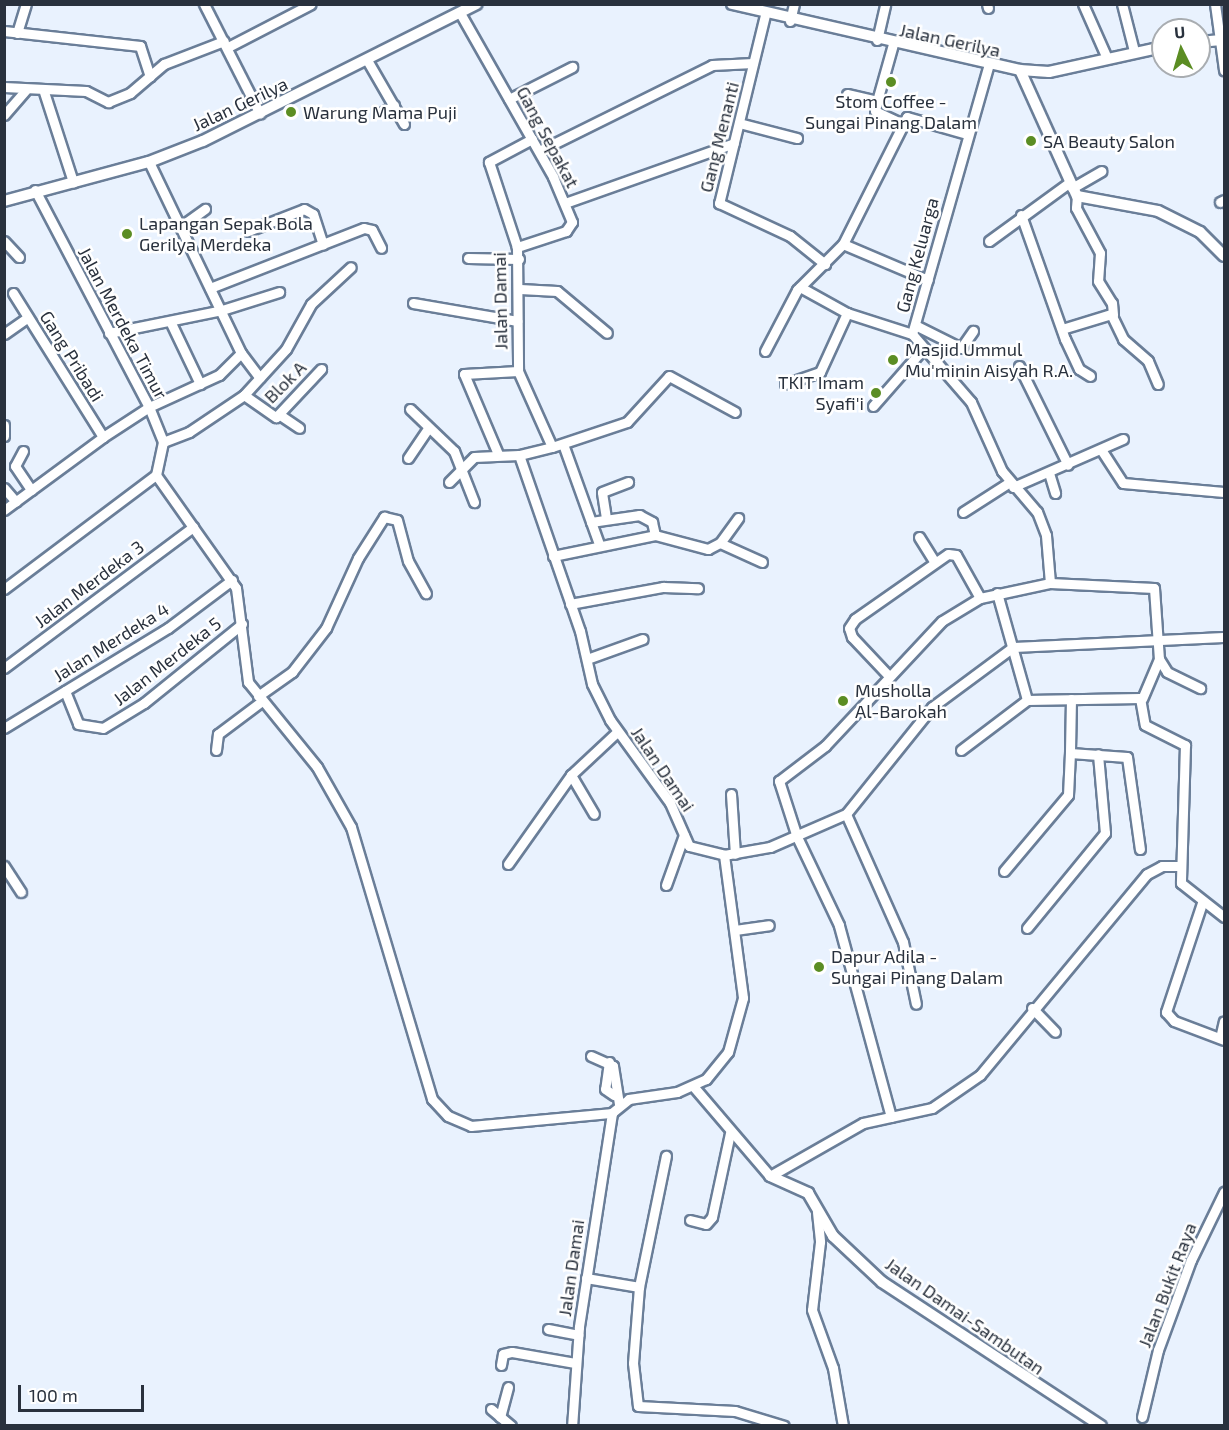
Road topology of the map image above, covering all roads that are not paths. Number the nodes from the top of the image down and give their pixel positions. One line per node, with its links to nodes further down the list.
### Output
1 (26, 4): 15 (street)
2 (204, 4): 18 (street)
3 (311, 4): 18 (street)
4 (477, 4): 11 (street, Jalan Gerilya)
5 (732, 4): 12 (street, Jalan Gerilya)
6 (794, 4): 13 (street)
7 (885, 4): 16 (street)
8 (1083, 4): 22 (street)
9 (1122, 4): 21 (street)
10 (1215, 4): 17 (street)
11 (460, 13): 23 (street, Jalan Gerilya); 34 (street, Gang Sepakat)
12 (765, 15): 13 (street, Jalan Gerilya); 24 (street, Gang Menanti)
13 (790, 21): 16 (street, Jalan Gerilya)
14 (4, 31): 15 (street)
15 (17, 33): 29 (street)
16 (877, 40): 19 (street, Jalan Gerilya)
17 (1221, 40): 28 (street)
18 (226, 44): 29 (street); 38 (street)
19 (893, 44): 26 (street, Jalan Gerilya); 35 (street)
20 (1151, 49): 21 (street, Jalan Gerilya)
21 (1134, 51): 22 (street, Jalan Gerilya)
22 (1106, 56): 27 (street, Jalan Gerilya)
23 (367, 60): 36 (street); 38 (street, Jalan Gerilya)
24 (753, 63): 40 (street, Gang Menanti); 47 (street)
25 (572, 67): 34 (street)
26 (988, 67): 27 (street, Jalan Gerilya); 43 (street, Gang Keluarga)
27 (1020, 70): 51 (street)
28 (1224, 70)
29 (150, 76): 32 (street)
30 (4, 87): 31 (street)
31 (26, 90): 32 (street); 39 (street)
32 (44, 92): 50 (street)
33 (848, 93): 35 (street)
34 (509, 99): 45 (street, Gang Sepakat)
35 (877, 101): 42 (street)
36 (394, 105): 37 (street); 41 (street)
37 (382, 112)
38 (260, 114): 48 (street, Jalan Gerilya)
39 (4, 115)
40 (739, 123): 44 (street); 46 (street, Gang Menanti)
41 (404, 124)
42 (903, 124): 43 (street); 62 (street)
43 (967, 134): 71 (street, Gang Keluarga)
44 (797, 138)
45 (531, 139): 47 (street, Gang Sepakat); 63 (street, Jalan Damai)
46 (734, 143): 54 (street); 69 (street, Gang Menanti)
47 (538, 152): 54 (street, Gang Sepakat)
48 (149, 162): 50 (street, Jalan Gerilya); 57 (street)
49 (1102, 171): 51 (street)
50 (73, 182): 52 (street, Jalan Gerilya)
51 (1073, 188): 56 (street); 65 (street); 80 (street)
52 (35, 190): 53 (street, Jalan Gerilya); 87 (street, Jalan Merdeka Timur)
53 (4, 201)
54 (565, 202): 63 (street, Gang Sepakat)
55 (205, 209): 57 (street)
56 (1021, 215): 60 (street); 85 (street)
57 (180, 227): 73 (street)
58 (248, 231): 61 (street)
59 (4, 241): 66 (street)
60 (989, 241)
61 (323, 244): 64 (street); 73 (street)
62 (843, 244): 69 (street); 71 (street)
63 (517, 247): 68 (street, Jalan Damai)
64 (381, 248)
65 (1224, 256)
66 (19, 257)
67 (468, 258): 68 (street)
68 (519, 259): 74 (street, Jalan Damai)
69 (825, 264): 72 (street)
70 (351, 267): 97 (street)
71 (928, 280): 84 (street, Gang Keluarga)
72 (800, 287): 79 (street); 91 (street)
73 (210, 288): 78 (street)
74 (520, 289): 83 (street, Jalan Damai); 88 (street)
75 (279, 292): 78 (street)
76 (13, 293): 81 (street, Gang Pribadi)
77 (413, 303): 83 (street)
78 (222, 310): 82 (street); 92 (street)
79 (847, 314): 84 (street); 99 (street)
80 (1113, 315): 85 (street); 100 (street)
81 (28, 317): 89 (street); 111 (street, Gang Pribadi)
82 (170, 321): 87 (street); 98 (street)
83 (517, 321): 95 (street, Jalan Damai)
84 (914, 329): 86 (street); 90 (street, Gang Keluarga)
85 (1062, 329): 96 (street)
86 (973, 331)
87 (109, 333): 103 (street, Jalan Merdeka Timur)
88 (607, 333)
89 (4, 334)
90 (923, 349): 102 (street); 127 (street, Gang Keluarga)
91 (765, 351)
92 (241, 353): 97 (street); 98 (street)
93 (1019, 366): 121 (street)
94 (321, 369): 106 (street, Blok A)
95 (518, 371): 115 (street, Jalan Damai); 118 (street)
96 (1090, 376)
97 (260, 378): 101 (street)
98 (200, 384): 103 (street)
99 (785, 384)
100 (1158, 384)
101 (244, 395): 106 (street, Blok A); 113 (street)
102 (873, 406)
103 (149, 407): 111 (street); 113 (street, Jalan Merdeka Timur)
104 (410, 408): 109 (street)
105 (735, 412): 114 (street)
106 (280, 414): 108 (street)
107 (4, 425): 110 (street)
108 (298, 428)
109 (429, 428): 120 (street); 122 (street)
110 (4, 436)
111 (103, 437): 129 (street)
112 (1123, 439): 117 (street)
113 (163, 442): 124 (street)
114 (563, 444): 115 (street); 138 (street)
115 (552, 447): 119 (street)
116 (23, 451): 129 (street)
117 (1102, 451): 121 (street); 130 (street)
118 (498, 454): 119 (street); 122 (street)
119 (519, 455): 144 (street, Jalan Damai)
120 (408, 458)
121 (1068, 465): 123 (street)
122 (462, 466): 125 (street); 133 (street)
123 (1049, 473): 127 (street); 131 (street)
124 (156, 475): 139 (street); 150 (street)
125 (449, 482)
126 (628, 482): 136 (street)
127 (1011, 485): 135 (street); 148 (street, Gang Keluarga)
128 (4, 488): 132 (street)
129 (31, 490): 132 (street)
130 (1224, 492)
131 (1055, 493)
132 (16, 502): 134 (street)
133 (474, 502)
134 (4, 510)
135 (963, 512)
136 (606, 518): 138 (street); 140 (street)
137 (738, 518): 142 (street)
138 (591, 522): 143 (street)
139 (193, 526): 147 (street); 162 (street, Jalan Merdeka 3)
140 (655, 535): 142 (street); 143 (street)
141 (919, 537): 146 (street)
142 (720, 543): 145 (street)
143 (599, 544): 144 (street)
144 (553, 556): 154 (street, Jalan Damai)
145 (762, 561)
146 (934, 561): 153 (street); 163 (street)
147 (232, 580): 155 (street); 165 (street, Jalan Merdeka 4)
148 (1050, 583): 152 (street); 158 (street)
149 (698, 588): 154 (street)
150 (4, 589)
151 (426, 593): 166 (street)
152 (997, 593): 153 (street); 159 (street)
153 (980, 598): 163 (street)
154 (570, 604): 160 (street, Jalan Damai)
155 (242, 624): 165 (street, Jalan Merdeka 5); 166 (street)
156 (1224, 637): 158 (street)
157 (643, 639): 160 (street)
158 (1158, 639): 159 (street); 161 (street)
159 (1013, 647): 169 (street); 179 (street)
160 (587, 659): 171 (street, Jalan Damai)
161 (1159, 659): 164 (street); 168 (street)
162 (4, 668)
163 (887, 674): 181 (street)
164 (1200, 688)
165 (65, 691): 170 (street, Jalan Merdeka 4)
166 (260, 699): 172 (street); 204 (street)
167 (1071, 699): 168 (street); 169 (street); 174 (street)
168 (1142, 699): 187 (street)
169 (1027, 700): 173 (street)
170 (4, 728)
171 (618, 732): 176 (street); 180 (street, Jalan Damai)
172 (216, 750)
173 (961, 750)
174 (1070, 753): 175 (street); 188 (street)
175 (1098, 754): 182 (street); 195 (street)
176 (571, 775): 178 (street); 185 (street)
177 (731, 794): 183 (street)
178 (594, 814)
179 (846, 814): 181 (street, Jalan Damai); 197 (street)
180 (684, 835): 184 (street, Jalan Damai); 190 (street)
181 (797, 837): 183 (street, Jalan Damai); 205 (street)
182 (1140, 849)
183 (735, 854): 184 (street, Jalan Damai)
184 (724, 855): 196 (street)
185 (508, 864)
186 (4, 866): 189 (street)
187 (1180, 866): 192 (street); 198 (street)
188 (1004, 871)
189 (8, 880): 191 (street)
190 (666, 885)
191 (21, 892)
192 (1202, 903): 193 (street); 201 (street)
193 (1224, 917)
194 (769, 925): 196 (street)
195 (1027, 928)
196 (735, 930): 203 (street)
197 (916, 1004)
198 (1032, 1008): 200 (street); 205 (street)
199 (1224, 1021): 201 (street)
200 (1055, 1032)
201 (1222, 1039)
202 (591, 1056): 204 (street)
203 (693, 1086): 204 (street); 206 (street)
204 (616, 1109): 212 (street, Jalan Damai)
205 (891, 1117): 208 (street)
206 (730, 1133): 208 (street); 211 (street)
207 (666, 1156): 213 (street)
208 (770, 1176): 210 (street, Jalan Damai-Sambutan)
209 (1224, 1192): 221 (street, Jalan Bukit Raya)
210 (817, 1212): 225 (street); 226 (street, Jalan Damai-Sambutan)
211 (690, 1220)
212 (586, 1278): 213 (street); 215 (street, Jalan Damai)
213 (639, 1287): 224 (street)
214 (548, 1329): 215 (street)
215 (578, 1335): 216 (street, Jalan Damai)
216 (575, 1363): 217 (street); 223 (street, Jalan Damai)
217 (501, 1365)
218 (508, 1387): 220 (street)
219 (491, 1409): 220 (street)
220 (500, 1417): 222 (street)
221 (1142, 1417)
222 (511, 1425)
223 (572, 1425)
224 (784, 1425)
225 (843, 1425)
226 (1101, 1425)

